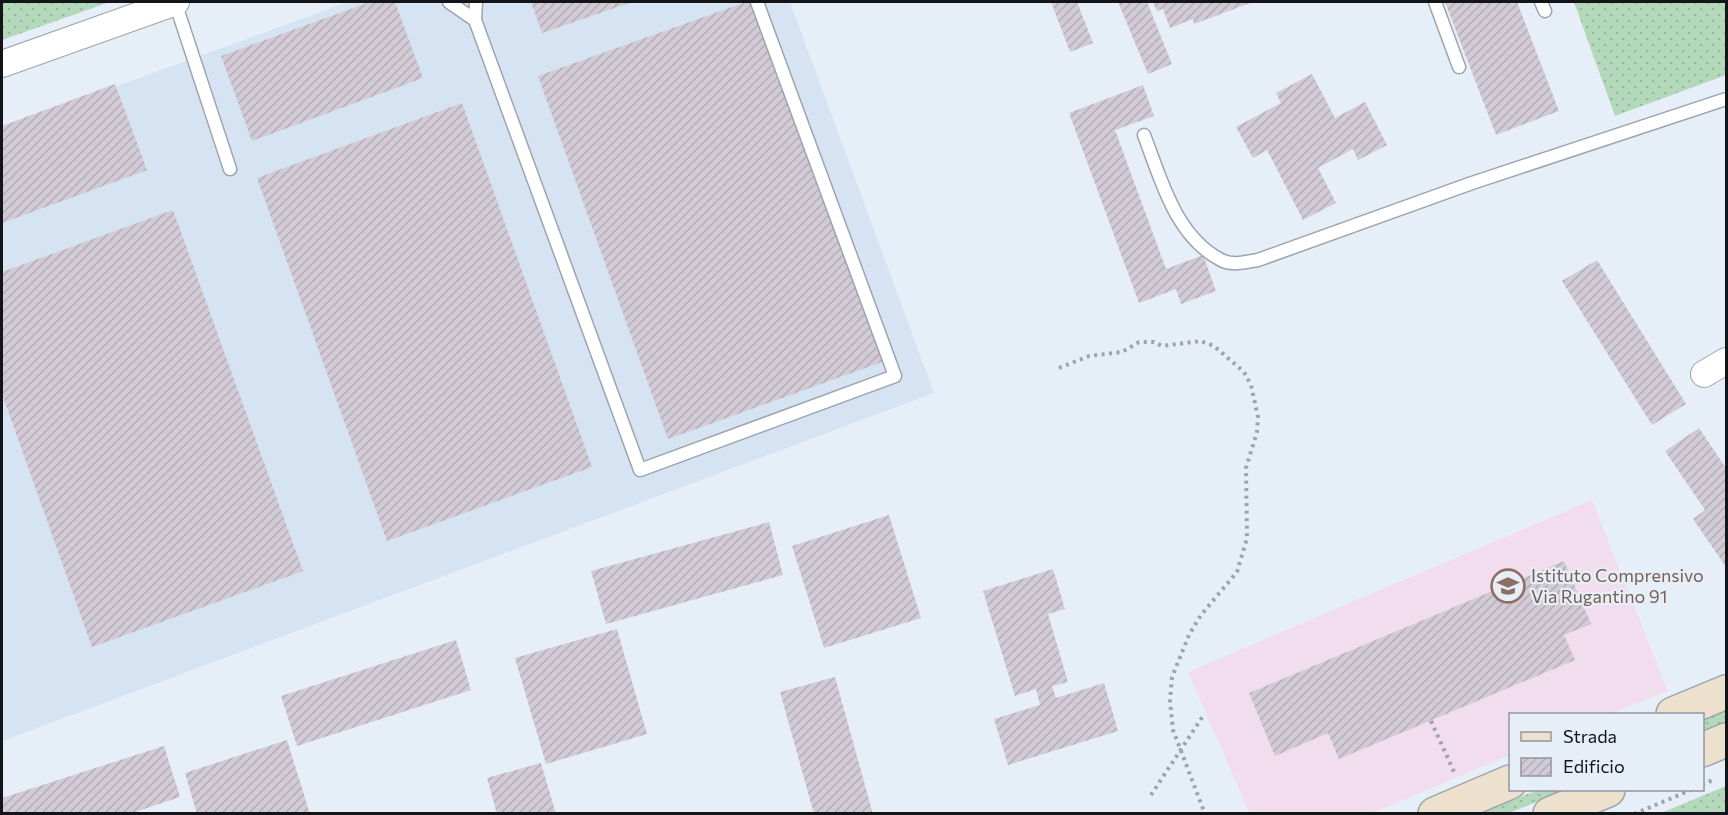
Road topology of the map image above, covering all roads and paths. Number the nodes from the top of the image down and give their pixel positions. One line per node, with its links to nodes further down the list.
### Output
1 (176, 2): 7 (street); 11 (lane)
2 (449, 2): 6 (lane)
3 (476, 2): 6 (lane)
4 (757, 2): 6 (lane)
5 (1435, 2): 8 (lane)
6 (475, 20)
7 (2, 64)
8 (1459, 67)
9 (1726, 99): 10 (lane)
10 (1144, 135)
11 (230, 169)
12 (1726, 361): 14 (street)
13 (1059, 368): 21 (path)
14 (1704, 374)
15 (1726, 692): 16 (street)
16 (1675, 713)
17 (1203, 716): 21 (path)
18 (1431, 721): 22 (path)
19 (1726, 740): 20 (street)
20 (1704, 749)
21 (1181, 750): 26 (path); 27 (path)
22 (1456, 777)
23 (1509, 782): 28 (street)
24 (1603, 791): 29 (street)
25 (1686, 791): 30 (path)
26 (1151, 795)
27 (1205, 813)
28 (1435, 813)
29 (1550, 813)
30 (1634, 813)

